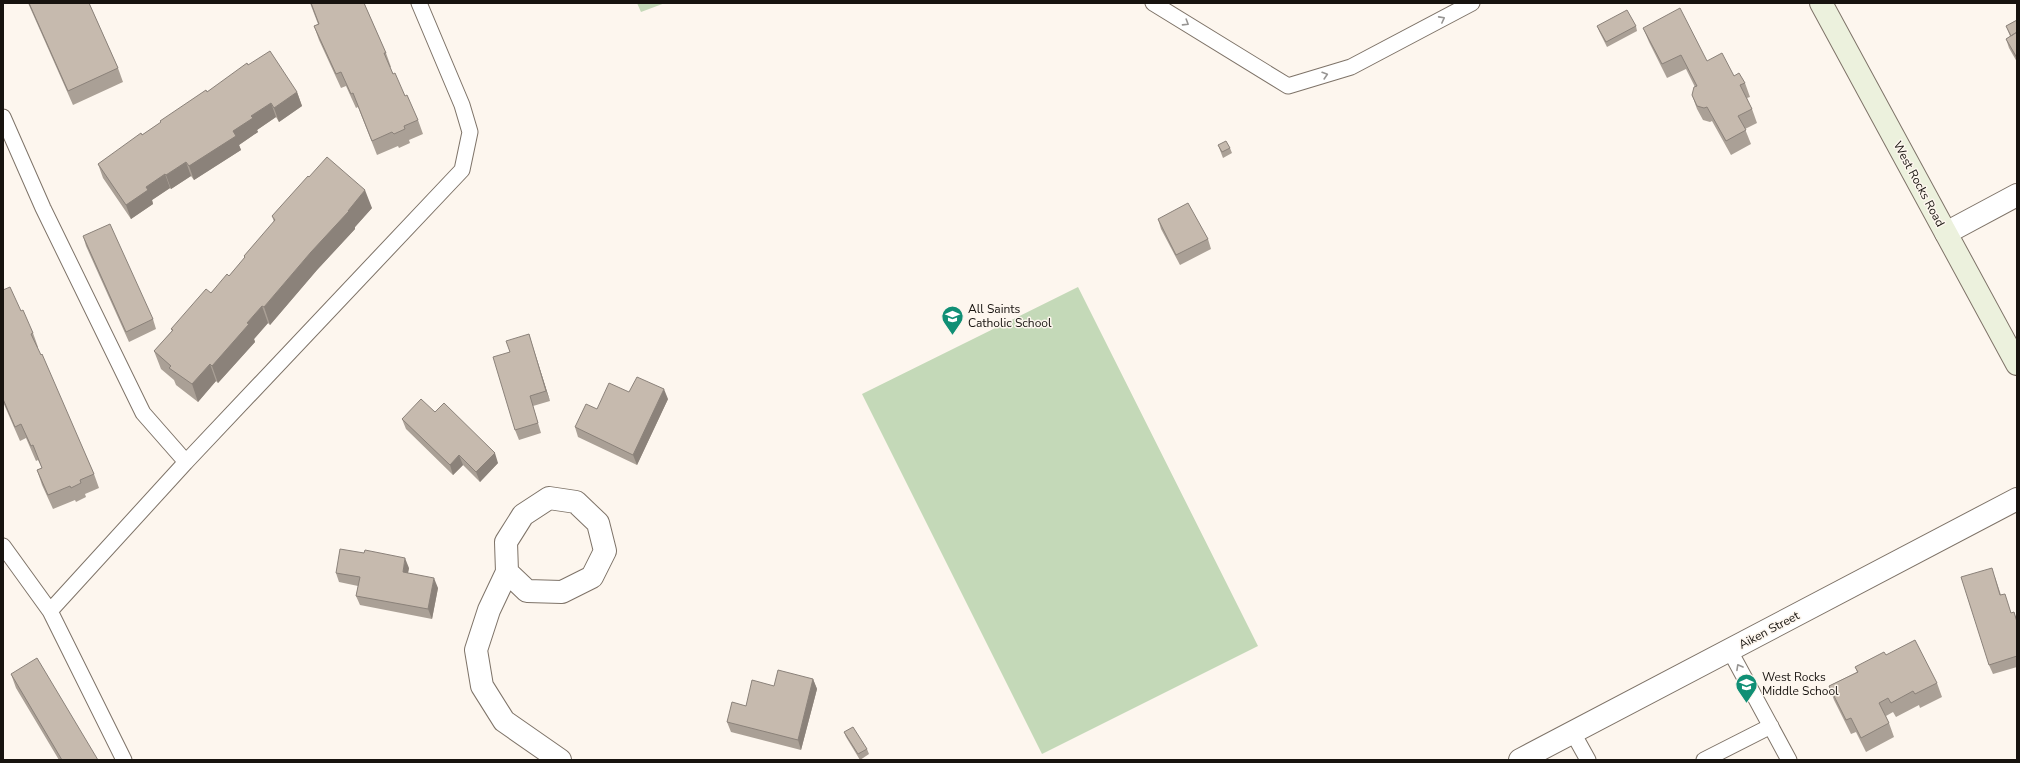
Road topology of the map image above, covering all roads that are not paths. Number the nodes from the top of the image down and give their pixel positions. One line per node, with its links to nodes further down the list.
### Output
1 (419, 3): 9 (lane)
2 (1153, 3): 3 (lane, one-way to 3)
3 (1472, 3)
4 (1821, 3): 7 (main road, West Rocks Road)
5 (3, 117): 9 (lane)
6 (2017, 194): 7 (street)
7 (1946, 233): 8 (main road, West Rocks Road)
8 (2017, 364)
9 (186, 462): 13 (lane)
10 (2017, 499): 14 (street, Aiken Street)
11 (3, 546): 13 (lane)
12 (507, 572): 12 (street); 18 (street)
13 (50, 611): 17 (lane)
14 (1730, 651): 15 (lane, one-way to 14); 16 (street, Aiken Street)
15 (1771, 726): 21 (lane); 22 (lane)
16 (1573, 733): 19 (street, Aiken Street); 20 (lane)
17 (124, 760)
18 (560, 760)
19 (1520, 760)
20 (1588, 760)
21 (1704, 760)
22 (1789, 760)

